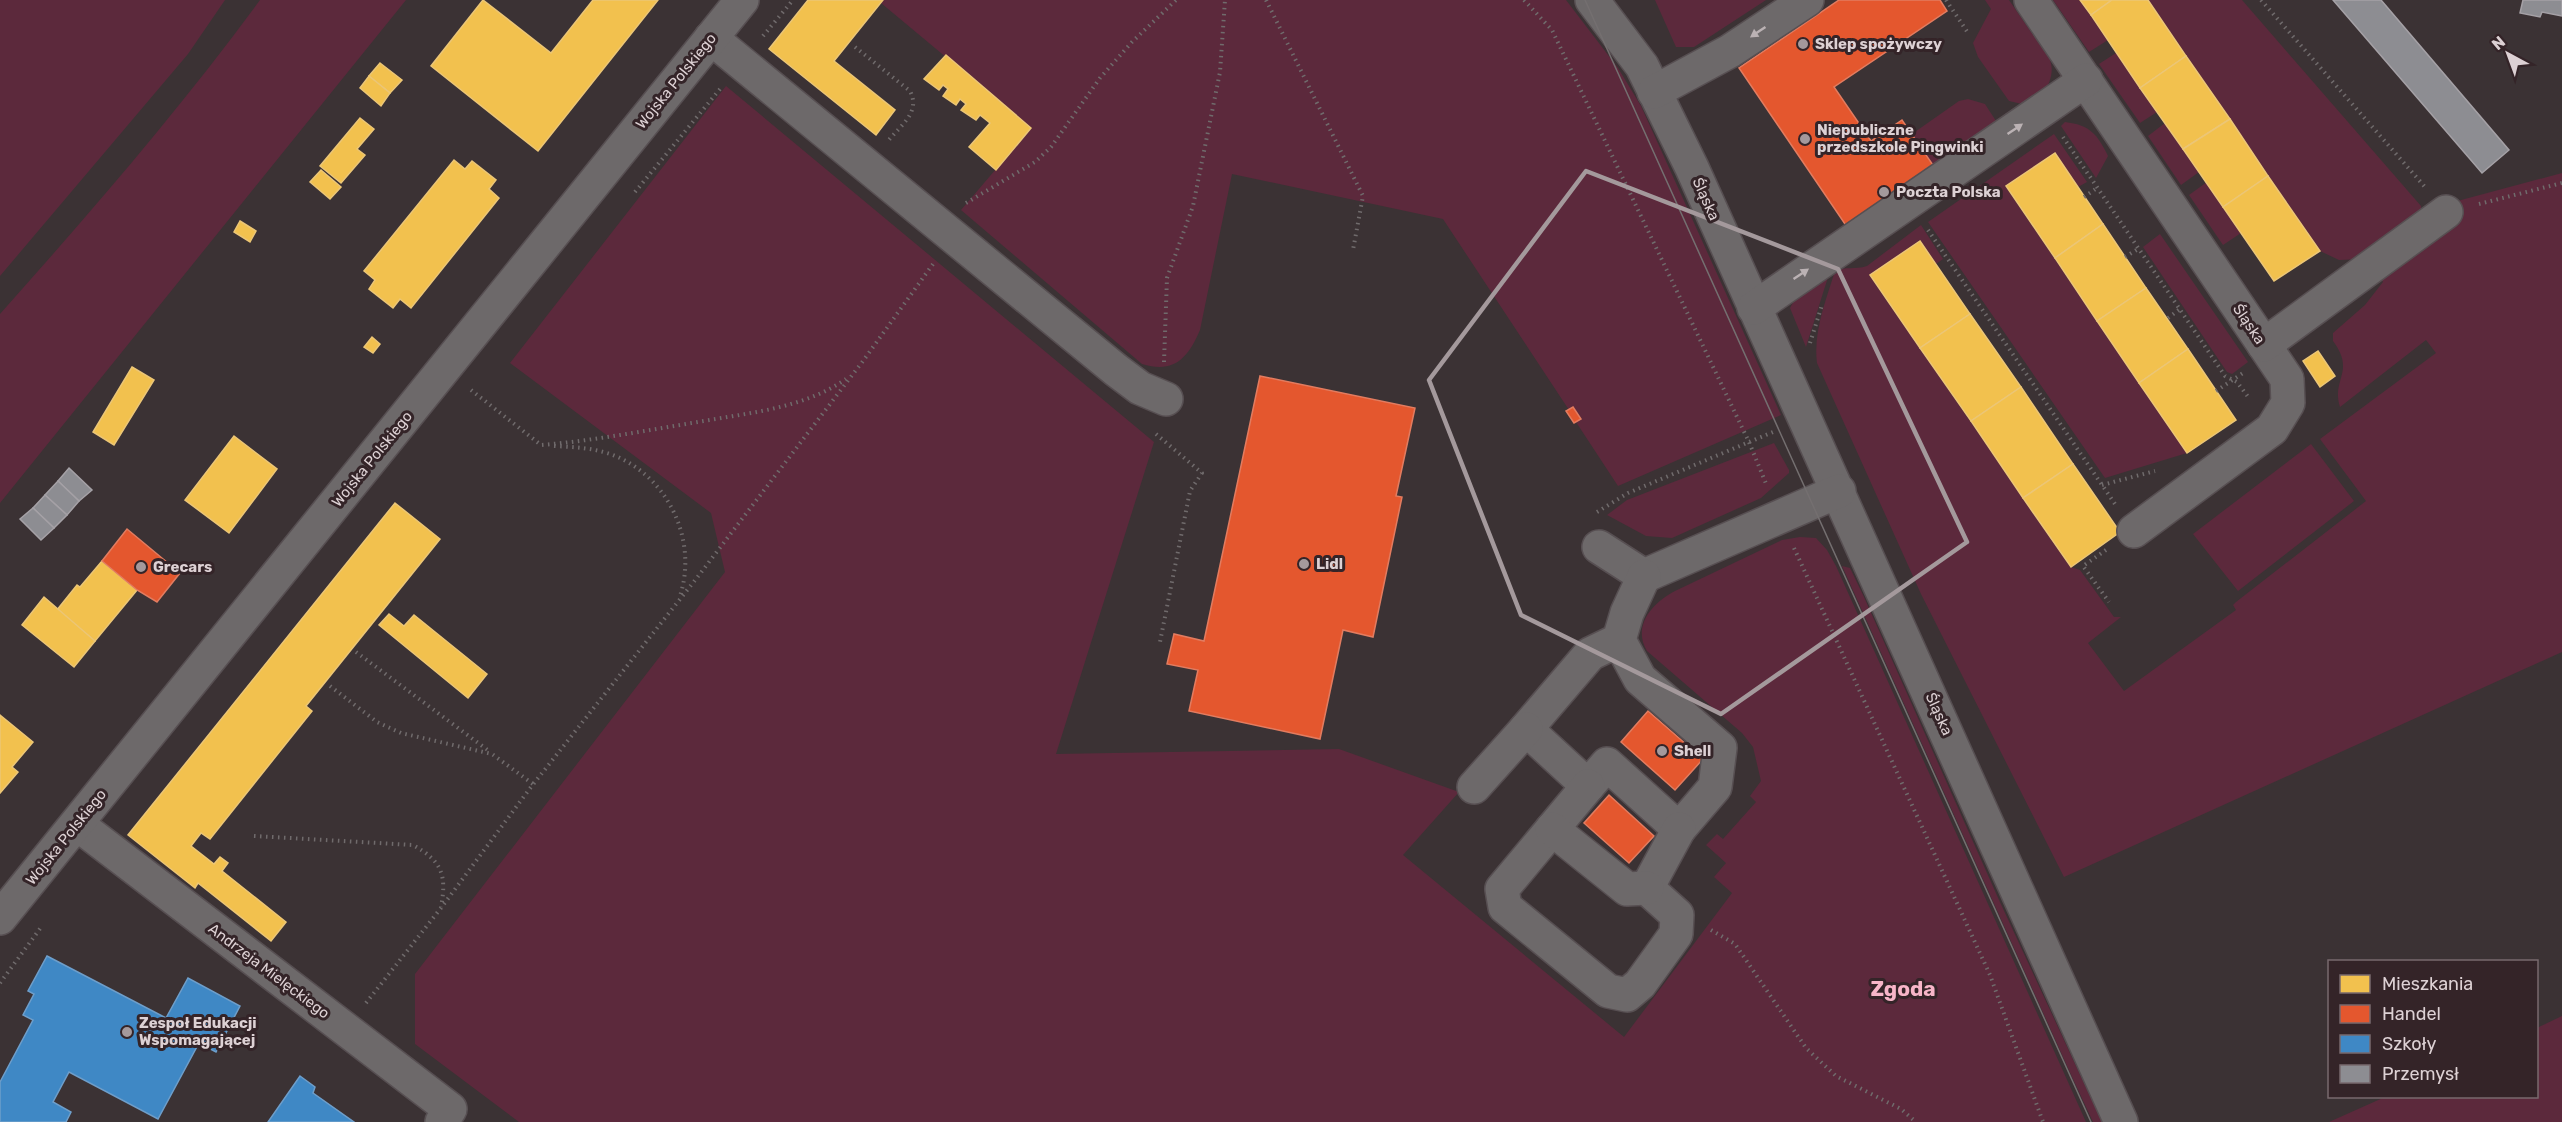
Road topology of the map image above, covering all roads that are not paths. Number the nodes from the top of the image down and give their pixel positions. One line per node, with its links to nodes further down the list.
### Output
1 (742, 0): 6 (street, Wojska Polskiego)
2 (1592, 0): 7 (street, Śląska)
3 (1622, 0): 7 (street)
4 (1807, 0): 7 (street, one-way to 7)
5 (2031, 0): 8 (street, Śląska)
6 (711, 38): 12 (street); 21 (street, Wojska Polskiego)
7 (1648, 79): 10 (street, Śląska)
8 (2086, 80): 10 (street, one-way to 8); 11 (street, Śląska)
9 (2446, 212): 11 (street)
10 (1754, 308): 13 (street, Śląska)
11 (2264, 345): 14 (street, Śląska)
12 (1166, 399)
13 (1839, 491): 16 (street); 27 (street, Śląska)
14 (2134, 531)
15 (1599, 547): 16 (street)
16 (1644, 576): 17 (street)
17 (1619, 640): 18 (street); 23 (street)
18 (1526, 729): 19 (street); 20 (street)
19 (1588, 786): 22 (street); 23 (street)
20 (1474, 787)
21 (77, 824): 25 (street, Wojska Polskiego); 26 (street, Andrzeja Mielęckiego)
22 (1552, 829): 24 (street); 24 (street)
23 (1679, 829): 24 (street)
24 (1647, 888)
25 (0, 918)
26 (442, 1122)
27 (2121, 1122)

